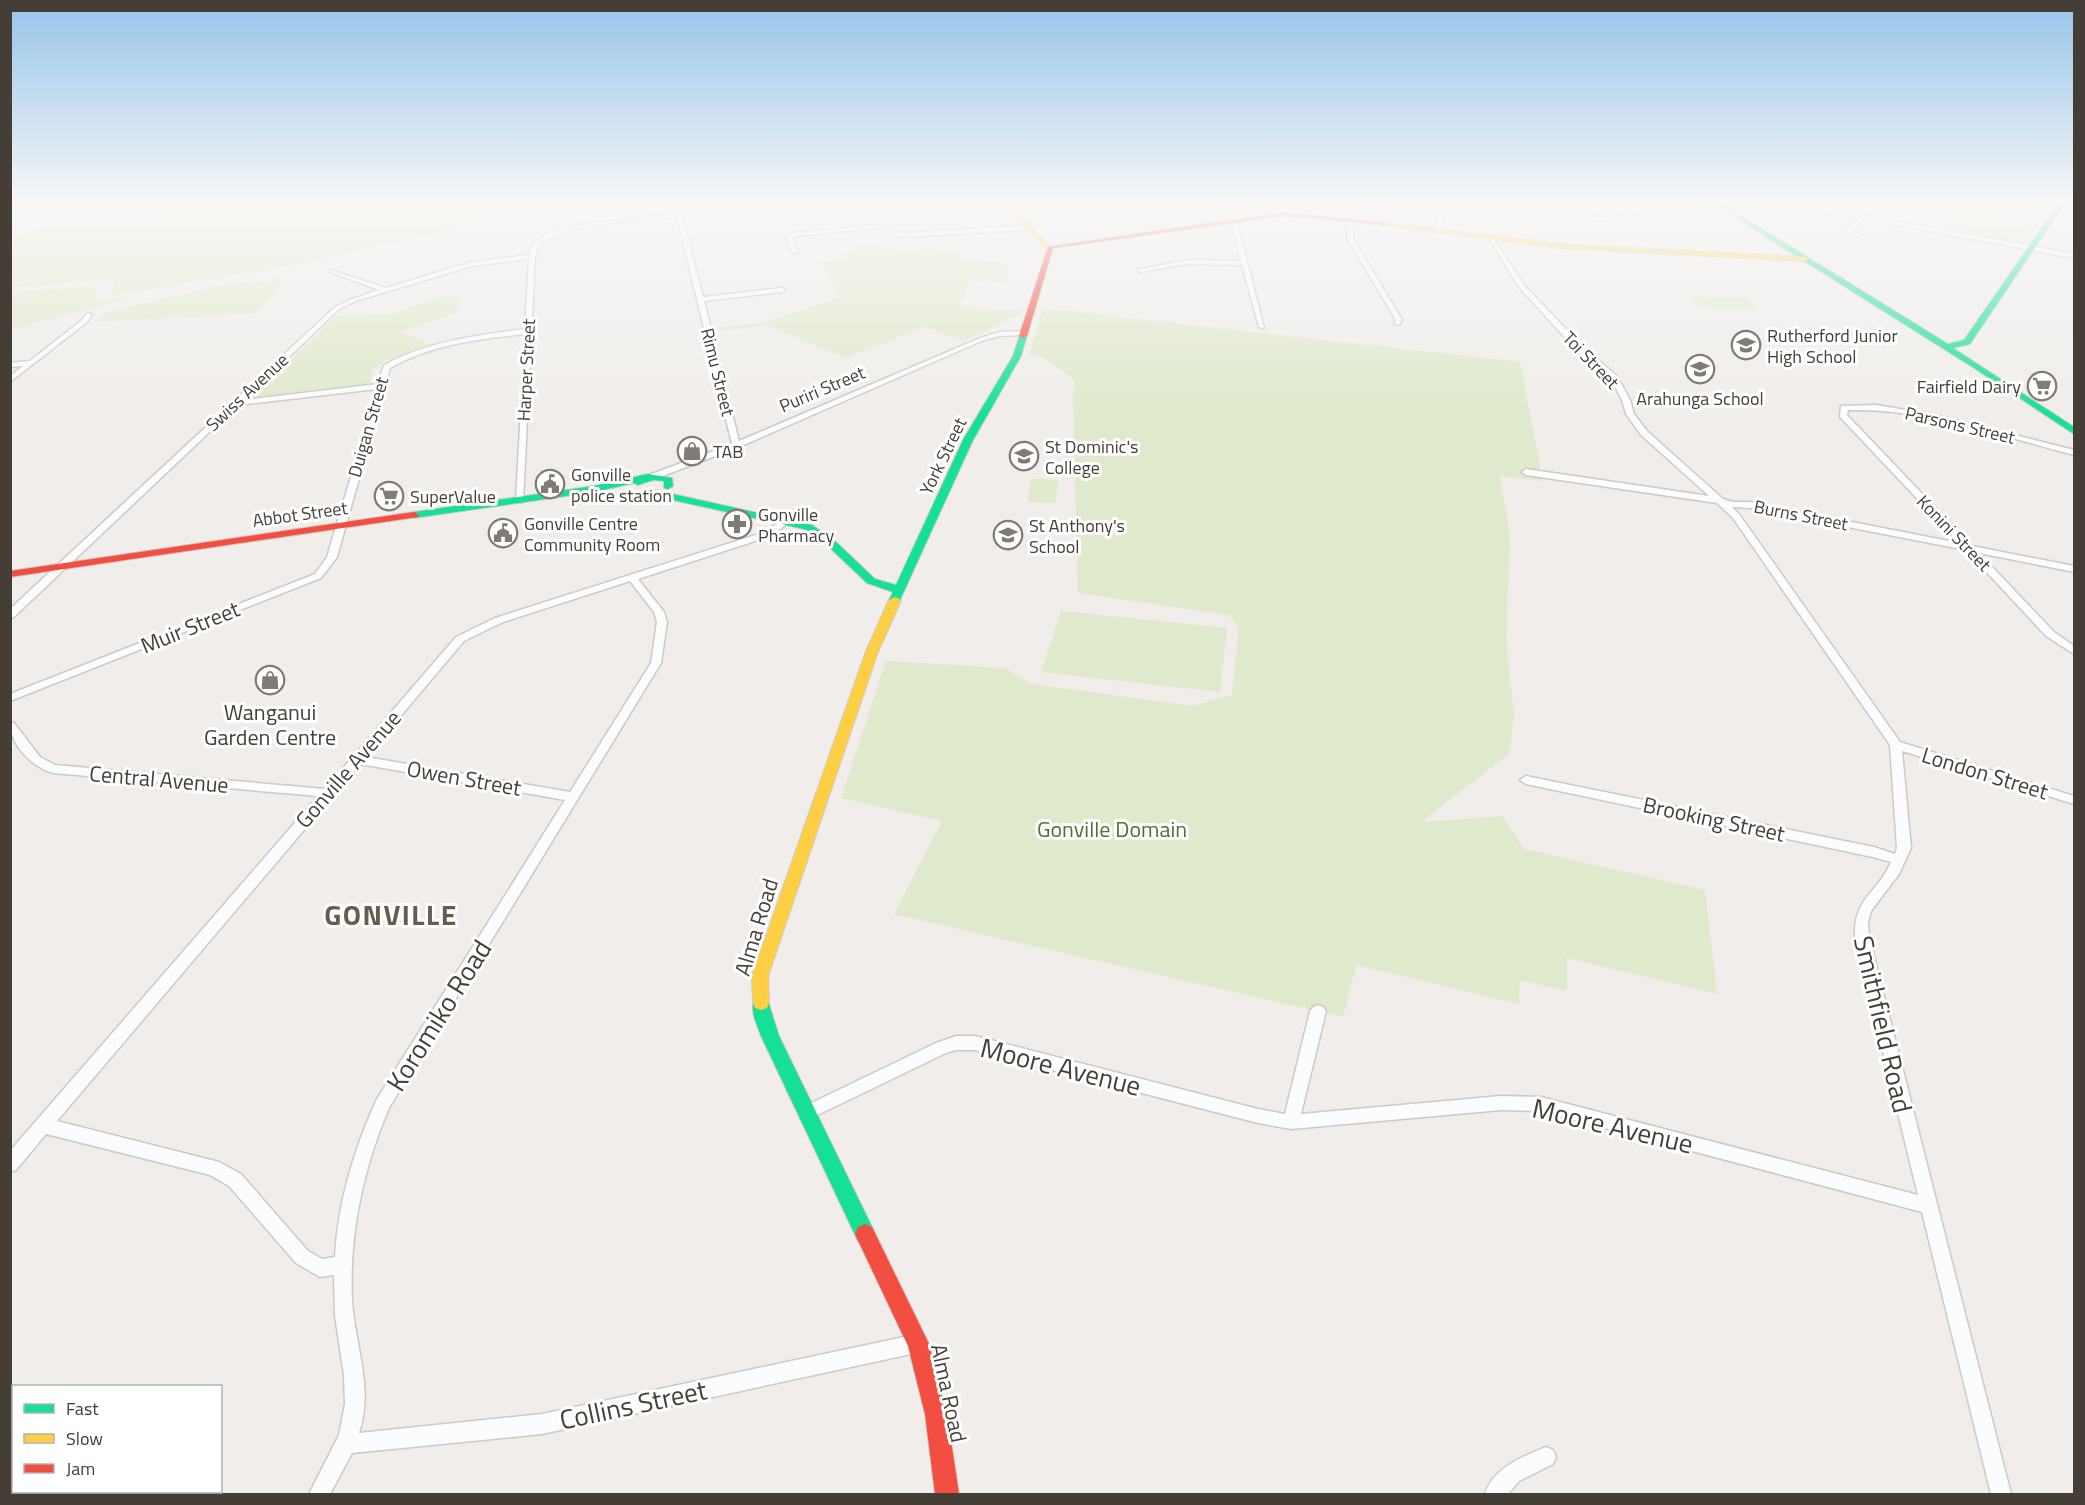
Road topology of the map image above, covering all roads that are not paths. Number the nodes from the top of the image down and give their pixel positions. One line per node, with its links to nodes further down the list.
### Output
1 (338, 273): 11 (street)
2 (440, 273): 11 (street, Swiss Avenue)
3 (531, 273): 17 (street, Harper Street)
4 (694, 273): 13 (street, Rimu Street)
5 (1042, 273): 18 (street)
6 (1248, 273): 16 (street)
7 (1371, 273): 15 (street)
8 (1513, 273): 39 (street, Toi Street)
9 (1826, 273): 19 (street)
10 (2013, 273): 19 (street)
11 (385, 290): 24 (street, Swiss Avenue)
12 (782, 291): 13 (street)
13 (700, 299): 26 (street, Rimu Street)
14 (89, 314): 20 (street)
15 (1397, 324)
16 (1262, 327)
17 (528, 331): 23 (street, Duigan Street); 37 (street, Harper Street)
18 (1024, 337): 27 (street, Puriri Street); 47 (street, York Street)
19 (1946, 346): 28 (street)
20 (32, 363): 21 (street); 22 (street)
21 (10, 364)
22 (10, 380)
23 (380, 386): 24 (street); 41 (street, Duigan Street)
24 (236, 403): 43 (street, Swiss Avenue)
25 (1844, 408): 30 (street, Parsons Street); 42 (street, Konini Street)
26 (731, 425): 27 (street, Rimu Street); 29 (street, Rimu Street)
27 (768, 431): 29 (street, Puriri Street)
28 (2074, 431)
29 (736, 445): 31 (street, Puriri Street)
30 (2074, 452)
31 (679, 468): 33 (street, Puriri Street); 34 (street, Puriri Street)
32 (1526, 472): 39 (street, Burns Street)
33 (650, 477): 34 (street); 35 (street, Abbot Street); 36 (street)
34 (669, 483): 36 (street); 38 (street)
35 (594, 489): 36 (street, Abbot Street); 37 (street, Abbot Street)
36 (644, 491): 38 (street)
37 (520, 500): 41 (street, Abbot Street)
38 (690, 500): 40 (street)
39 (1723, 502): 42 (street, Burns Street); 52 (street, Smithfield Road)
40 (785, 521): 46 (street, Gonville Avenue); 47 (street)
41 (340, 526): 43 (street, Abbot Street); 50 (street, Muir Street)
42 (1968, 548): 44 (street, Burns Street); 49 (street, Konini Street)
43 (60, 567): 45 (street, Abbot Street); 48 (street, Swiss Avenue)
44 (2074, 569)
45 (10, 574)
46 (632, 578): 53 (street, Gonville Avenue); 56 (street, Koromiko Road)
47 (900, 590): 60 (street, Alma Road)
48 (10, 615)
49 (2074, 651)
50 (10, 698)
51 (10, 726): 55 (street, Central Avenue)
52 (1896, 745): 57 (street, London Street); 58 (street, Smithfield Road)
53 (356, 759): 55 (street, Gonville Avenue); 56 (street, Owen Street)
54 (1526, 780): 58 (street, Brooking Street)
55 (327, 793): 62 (street, Gonville Avenue)
56 (572, 797): 65 (street, Koromiko Road)
57 (2074, 800)
58 (1900, 860): 64 (street, Smithfield Road)
59 (1318, 1011): 61 (street)
60 (807, 1113): 61 (street, Moore Avenue); 66 (street, Alma Road)
61 (1291, 1122): 64 (street, Moore Avenue)
62 (45, 1126): 63 (street, Gonville Avenue); 65 (street)
63 (14, 1157)
64 (1929, 1206): 72 (street, Smithfield Road)
65 (345, 1265): 67 (street, Koromiko Road)
66 (918, 1344): 67 (street, Collins Street); 70 (street, Alma Road)
67 (345, 1442): 69 (street, Koromiko Road)
68 (1546, 1457): 71 (street)
69 (319, 1494)
70 (947, 1494)
71 (1495, 1494)
72 (2001, 1494)

